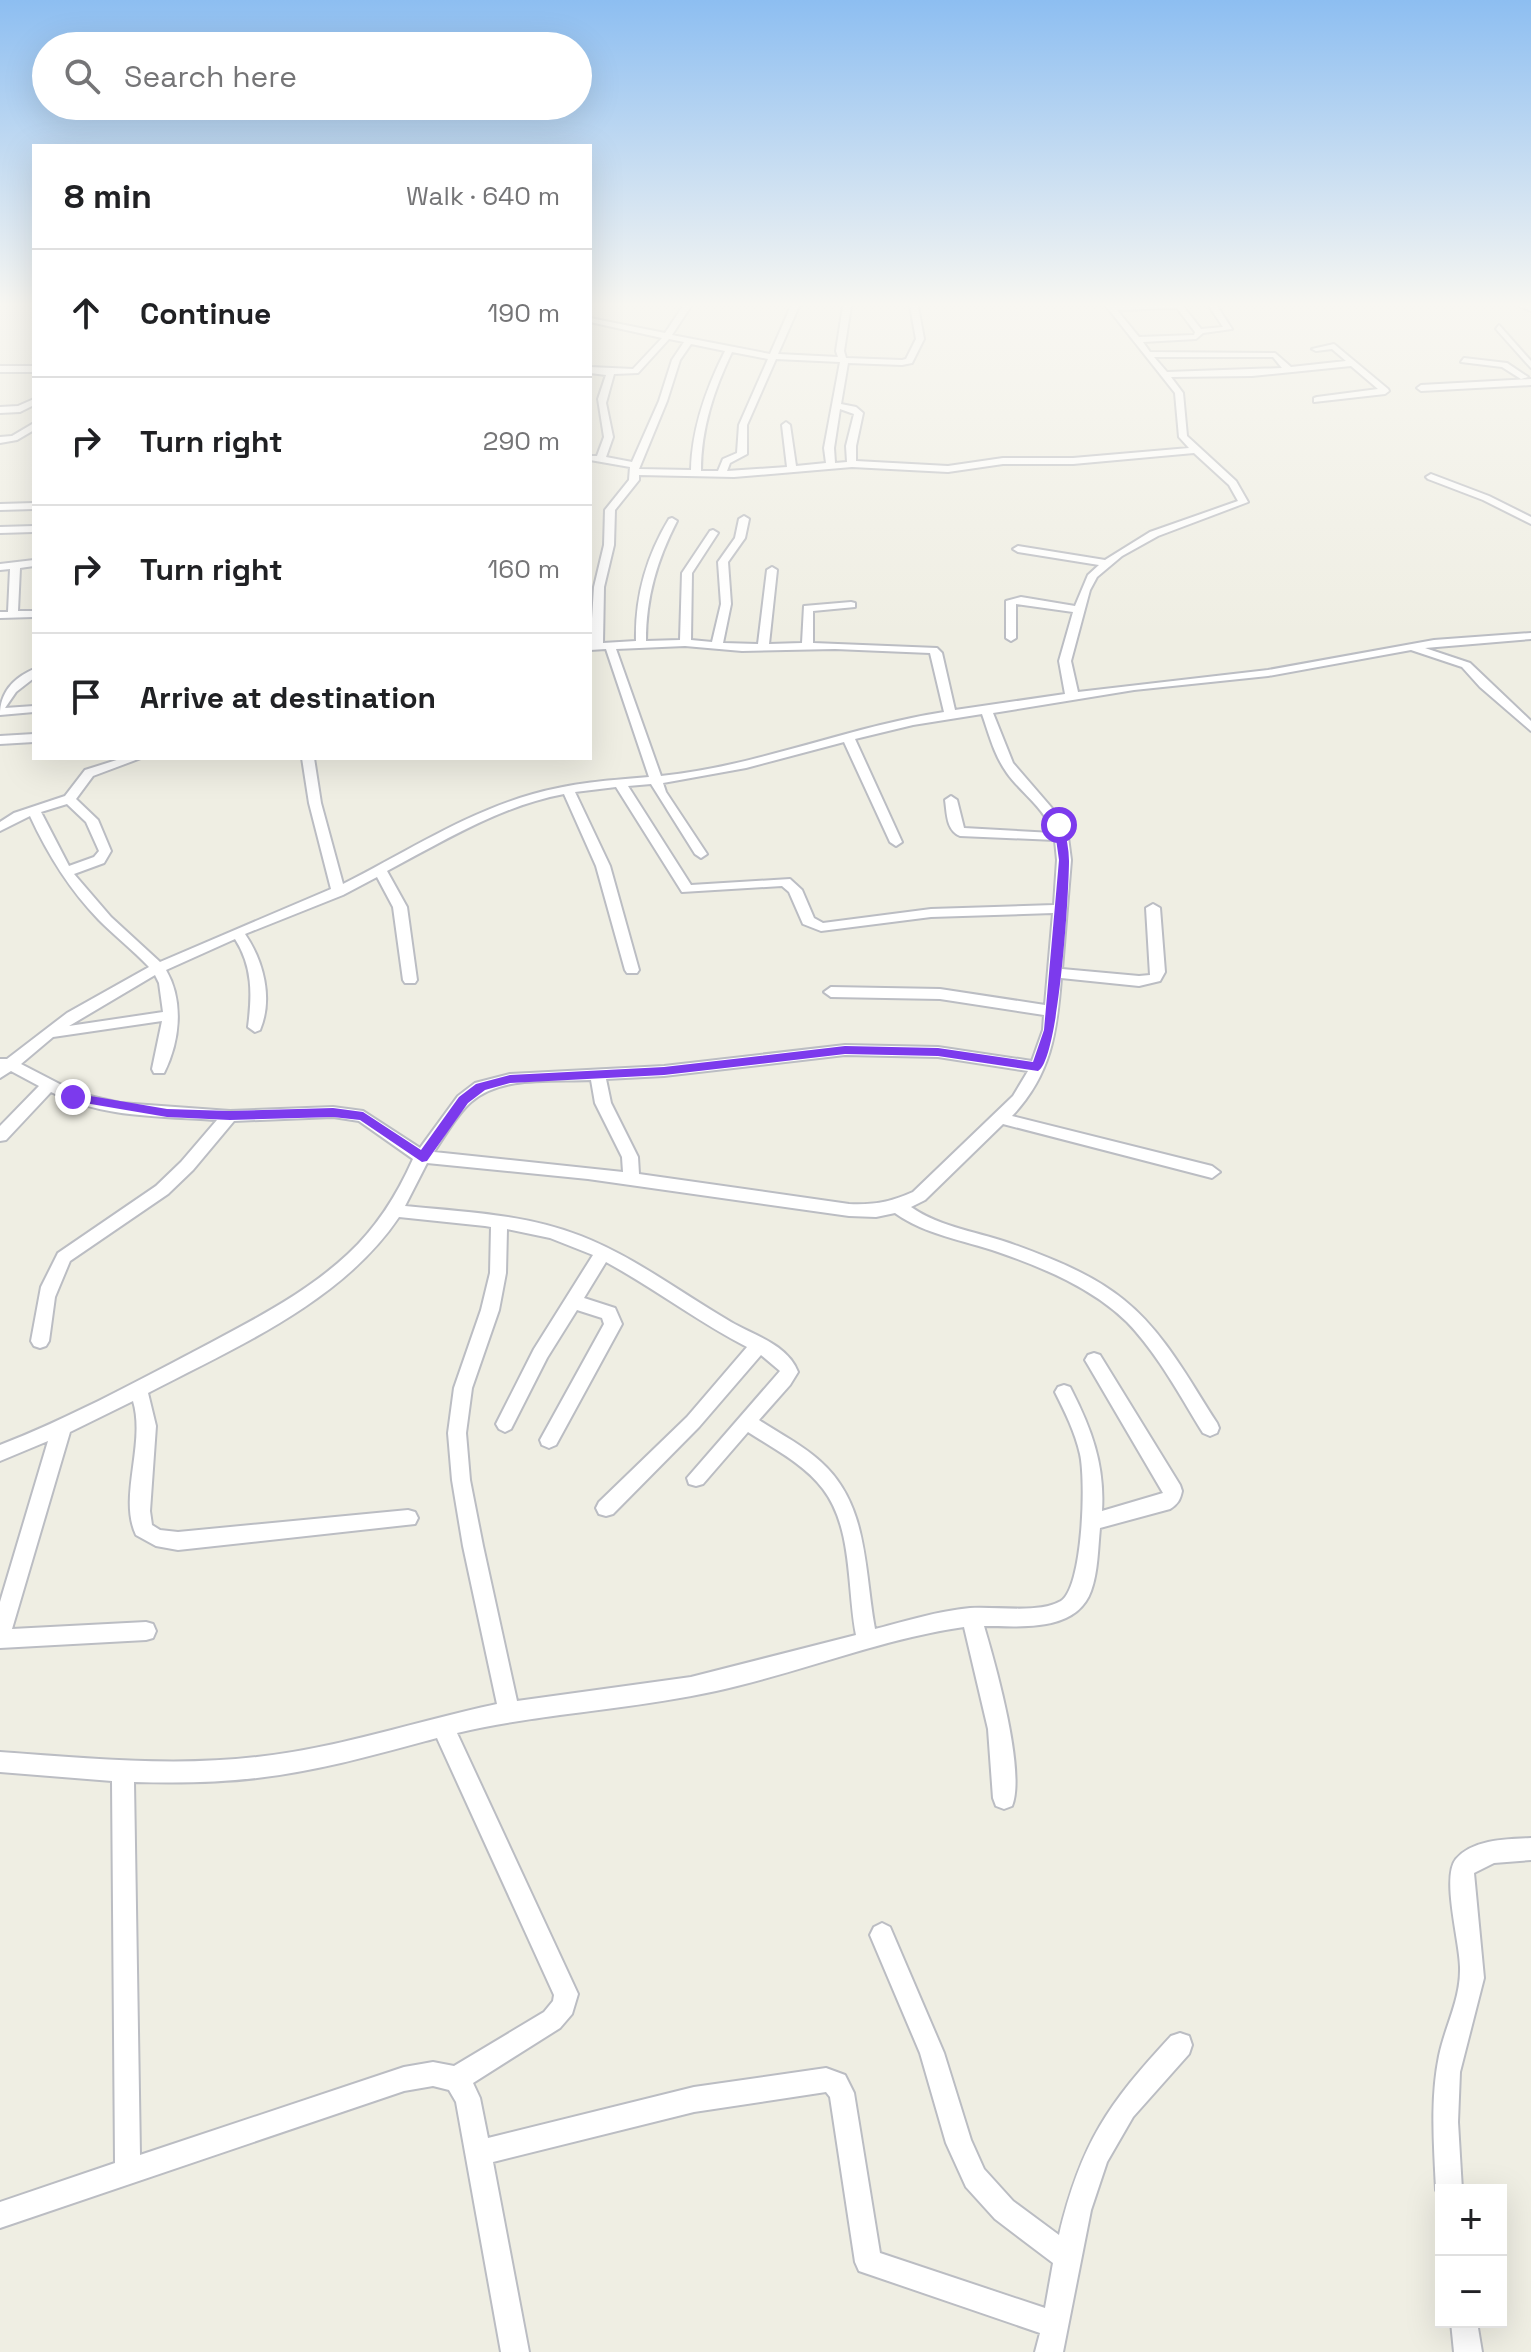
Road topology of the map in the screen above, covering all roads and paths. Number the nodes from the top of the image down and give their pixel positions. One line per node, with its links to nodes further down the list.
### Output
1 (604, 416): 12 (street)
2 (657, 416): 15 (street)
3 (705, 416): 17 (street)
4 (747, 416): 18 (street)
5 (834, 416): 14 (street)
6 (858, 416): 13 (street)
7 (1182, 416): 11 (street)
8 (786, 425): 16 (street)
9 (32, 427): 10 (street)
10 (0, 440)
11 (1198, 450): 13 (street); 30 (street)
12 (596, 458): 15 (street)
13 (852, 464): 14 (street)
14 (831, 466): 16 (street)
15 (636, 468): 17 (street); 43 (street)
16 (792, 471): 18 (street)
17 (696, 473): 18 (street)
18 (722, 473)
19 (1431, 477): 24 (street)
20 (32, 506): 21 (street)
21 (0, 507)
22 (744, 519): 44 (street)
23 (672, 521): 42 (street)
24 (1531, 521)
25 (32, 529): 26 (street)
26 (0, 530)
27 (713, 533): 41 (street)
28 (1018, 549): 30 (street)
29 (32, 563): 31 (street)
30 (1106, 563): 35 (street)
31 (15, 566): 32 (street); 38 (street)
32 (0, 567)
33 (772, 570): 47 (street)
34 (851, 605): 45 (street)
35 (1079, 610): 40 (street); 49 (street)
36 (32, 614): 38 (street)
37 (0, 615): 38 (street)
38 (13, 615)
39 (1531, 636): 46 (street)
40 (1011, 638)
41 (685, 643): 42 (street); 44 (street)
42 (641, 644): 43 (street)
43 (599, 646): 60 (street)
44 (717, 646): 47 (street)
45 (807, 646): 47 (street); 53 (street)
46 (1411, 646): 49 (street); 54 (street)
47 (763, 647)
48 (32, 674): 50 (street)
49 (1069, 697): 52 (street)
50 (0, 709): 51 (street)
51 (32, 709)
52 (987, 711): 53 (street); 67 (street)
53 (951, 716): 55 (street)
54 (1531, 727)
55 (848, 737): 60 (street); 68 (street)
56 (32, 738): 57 (street)
57 (0, 740)
58 (308, 760): 72 (street)
59 (112, 761): 63 (street)
60 (656, 780): 61 (street); 69 (street)
61 (620, 784): 62 (street); 74 (street)
62 (568, 789): 70 (street); 77 (street)
63 (69, 799): 65 (street); 71 (street)
64 (951, 800): 67 (street)
65 (34, 811): 66 (street); 71 (street)
66 (0, 827)
67 (1062, 837): 74 (street)
68 (896, 842)
69 (701, 854)
70 (380, 870): 72 (street); 79 (street)
71 (66, 872): 76 (street)
72 (338, 892): 75 (street)
73 (1153, 908): 78 (street)
74 (1059, 909): 78 (street)
75 (237, 932): 76 (street); 83 (street)
76 (158, 966): 82 (street); 84 (street)
77 (632, 970)
78 (1054, 973): 81 (street)
79 (410, 980)
80 (831, 992): 81 (street)
81 (1051, 1011): 86 (street)
82 (172, 1015): 84 (street); 87 (street)
83 (255, 1027)
84 (49, 1034): 85 (street)
85 (3, 1067): 89 (street)
86 (1038, 1067): 88 (street); 91 (street)
87 (159, 1069)
88 (598, 1074): 93 (street); 95 (street)
89 (48, 1086): 90 (street); 92 (street)
90 (230, 1116): 93 (street); 101 (street)
91 (1000, 1118): 94 (street); 96 (street)
92 (0, 1136)
93 (422, 1157): 95 (street); 97 (street)
94 (1212, 1172)
95 (631, 1178): 96 (street)
96 (898, 1206): 108 (street)
97 (396, 1211): 98 (street); 104 (street)
98 (499, 1223): 99 (street); 120 (street)
99 (603, 1253): 100 (street); 102 (street)
100 (574, 1302): 107 (street); 110 (street)
101 (40, 1341)
102 (758, 1346): 106 (street); 113 (street)
103 (1094, 1360): 115 (street)
104 (138, 1389): 109 (street); 114 (street)
105 (1064, 1392): 115 (street)
106 (747, 1422): 112 (street); 119 (street)
107 (505, 1424)
108 (1210, 1428)
109 (61, 1430): 111 (street); 118 (street)
110 (549, 1440)
111 (0, 1453)
112 (696, 1478)
113 (606, 1508)
114 (408, 1518)
115 (1091, 1522): 116 (street)
116 (971, 1617): 119 (street); 124 (street)
117 (146, 1631): 118 (street)
118 (0, 1638)
119 (867, 1641): 120 (street)
120 (509, 1712): 121 (street)
121 (443, 1727): 123 (street); 128 (street)
122 (0, 1762): 123 (street)
123 (123, 1773): 130 (street)
124 (1004, 1798)
125 (1531, 1849): 131 (street)
126 (882, 1935): 133 (street)
127 (1180, 2045): 133 (street)
128 (456, 2079): 129 (street); 130 (street)
129 (479, 2153): 134 (street); 136 (street)
130 (128, 2172): 132 (street)
131 (1449, 2184)
132 (0, 2215)
133 (1070, 2259): 134 (street)
134 (1056, 2325): 137 (street)
135 (1465, 2328): 138 (street)
136 (515, 2352)
137 (1049, 2352)
138 (1468, 2352)

